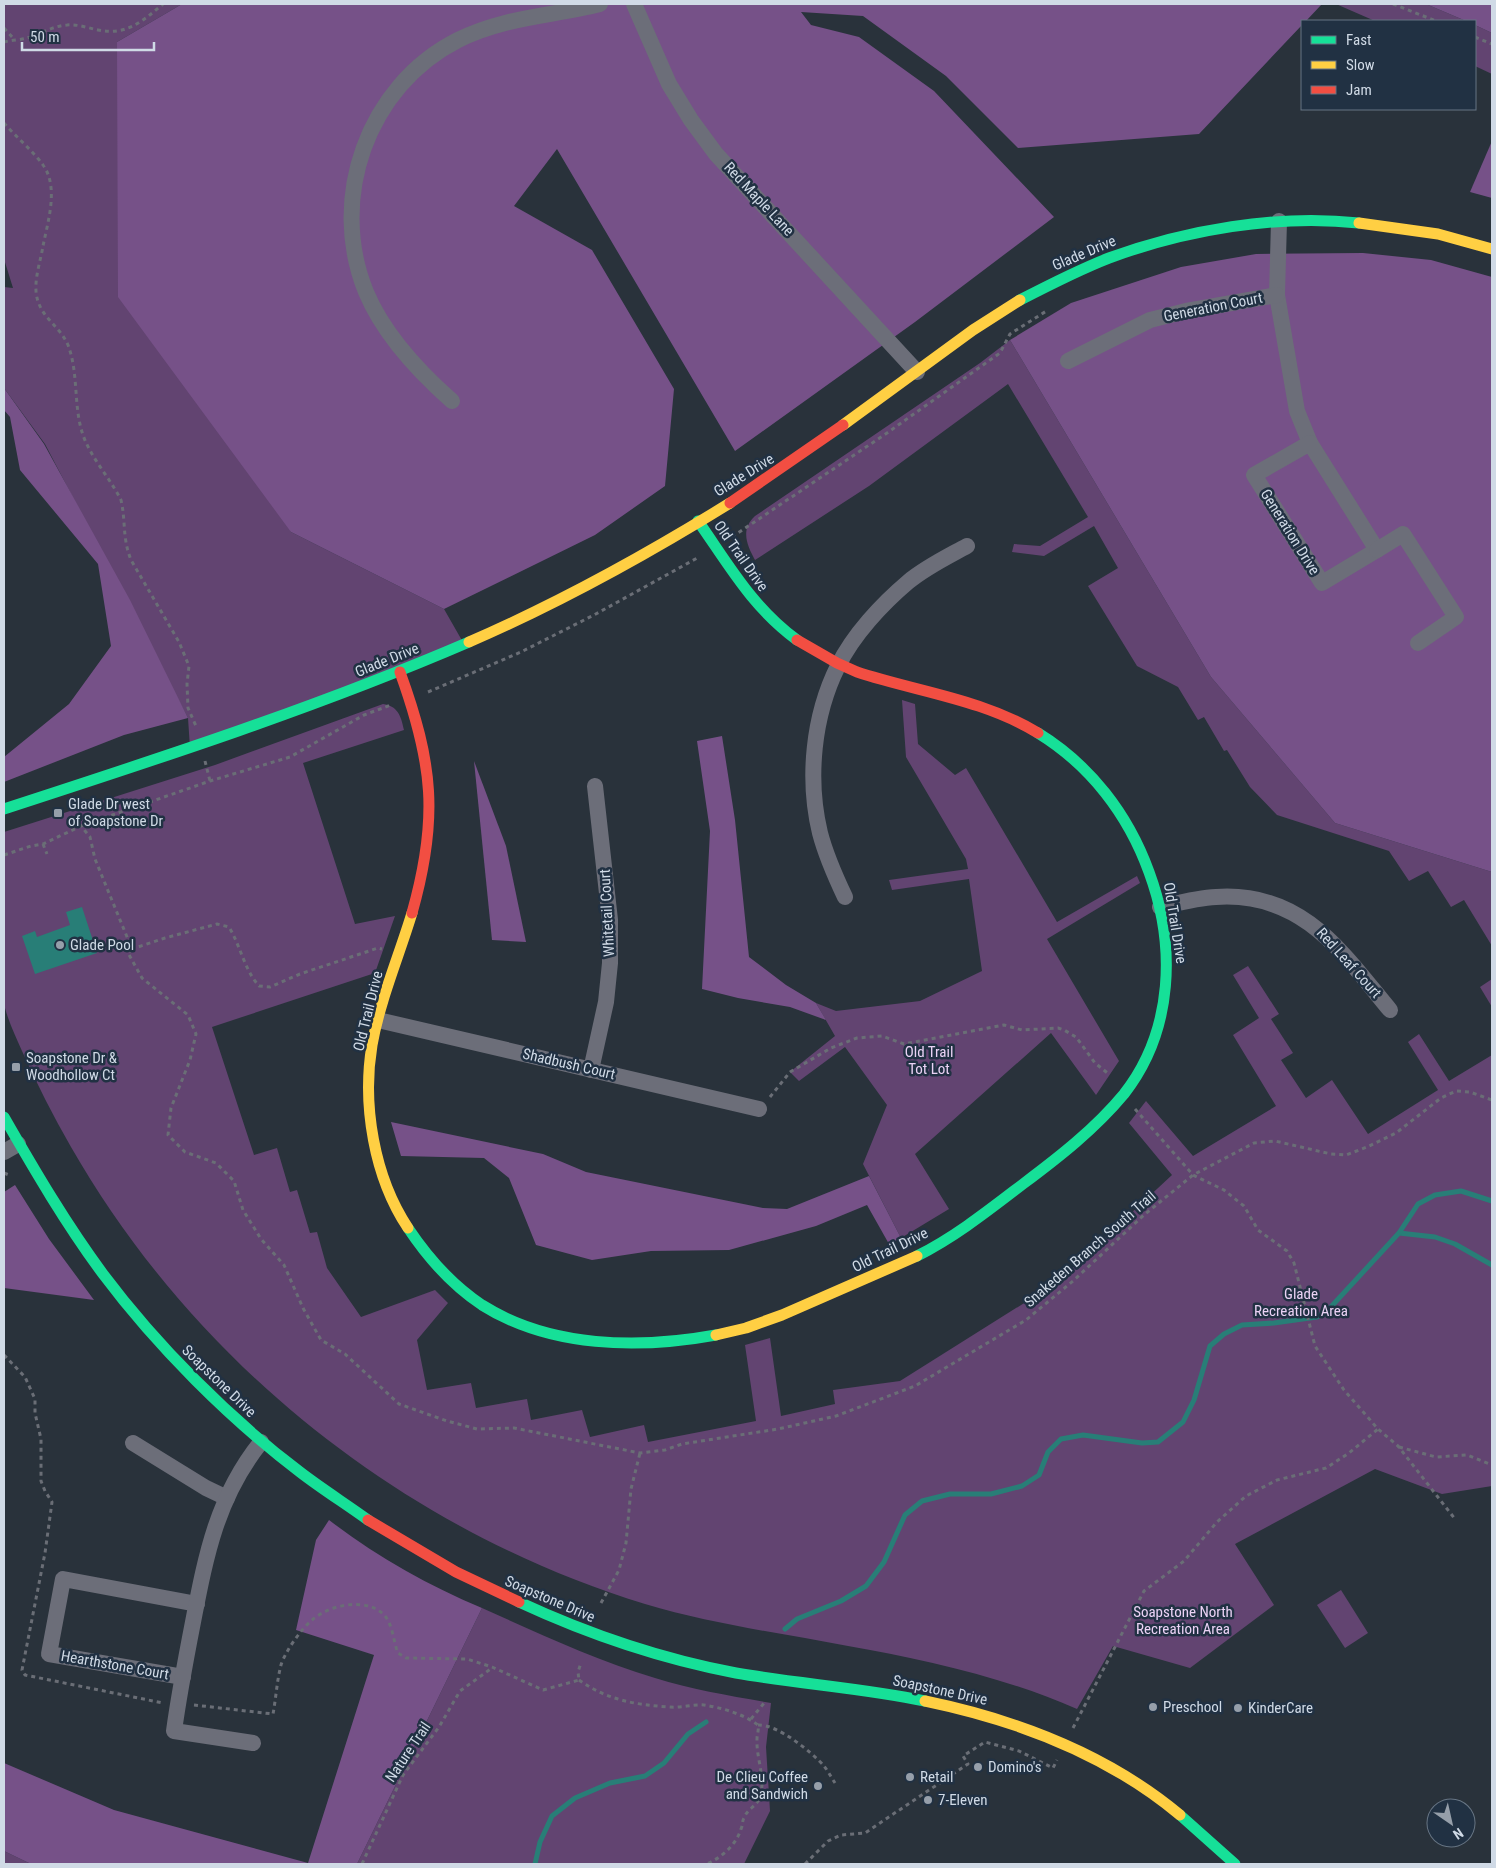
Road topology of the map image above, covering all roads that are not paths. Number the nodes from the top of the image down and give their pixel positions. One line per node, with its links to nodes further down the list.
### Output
1 (600, 4): 8 (street)
2 (634, 4): 7 (street, Red Maple Lane)
3 (1279, 221): 4 (street, Glade Drive); 5 (street); 7 (street, Glade Drive)
4 (1492, 249)
5 (1277, 295): 6 (street, Generation Court); 9 (street)
6 (1068, 362)
7 (917, 372): 10 (street, Glade Drive)
8 (452, 401)
9 (1310, 443): 12 (street); 12 (street, Generation Drive)
10 (698, 521): 14 (street, Old Trail Drive); 15 (street, Glade Drive)
11 (967, 546): 14 (street)
12 (1377, 550): 13 (street)
13 (1418, 643)
14 (838, 665): 18 (street); 19 (street, Old Trail Drive)
15 (400, 672): 17 (street, Glade Drive); 21 (street, Old Trail Drive)
16 (596, 786): 22 (street, Whitetail Court)
17 (4, 808)
18 (844, 897)
19 (1160, 907): 20 (street, Red Leaf Court); 21 (street, Old Trail Drive)
20 (1390, 1010)
21 (378, 1020): 22 (street, Shadbush Court)
22 (591, 1070): 23 (street, Shadbush Court)
23 (760, 1109)
24 (4, 1117): 25 (street, Soapstone Drive)
25 (11, 1148): 27 (street, Soapstone Drive)
26 (133, 1442): 28 (street)
27 (261, 1442): 28 (street, Hearthstone Court); 32 (street, Soapstone Drive)
28 (226, 1498): 29 (street, Hearthstone Court)
29 (197, 1604): 30 (street, Hearthstone Court); 30 (street, Hearthstone Court)
30 (183, 1677): 31 (street, Hearthstone Court)
31 (253, 1744)
32 (1234, 1864)

